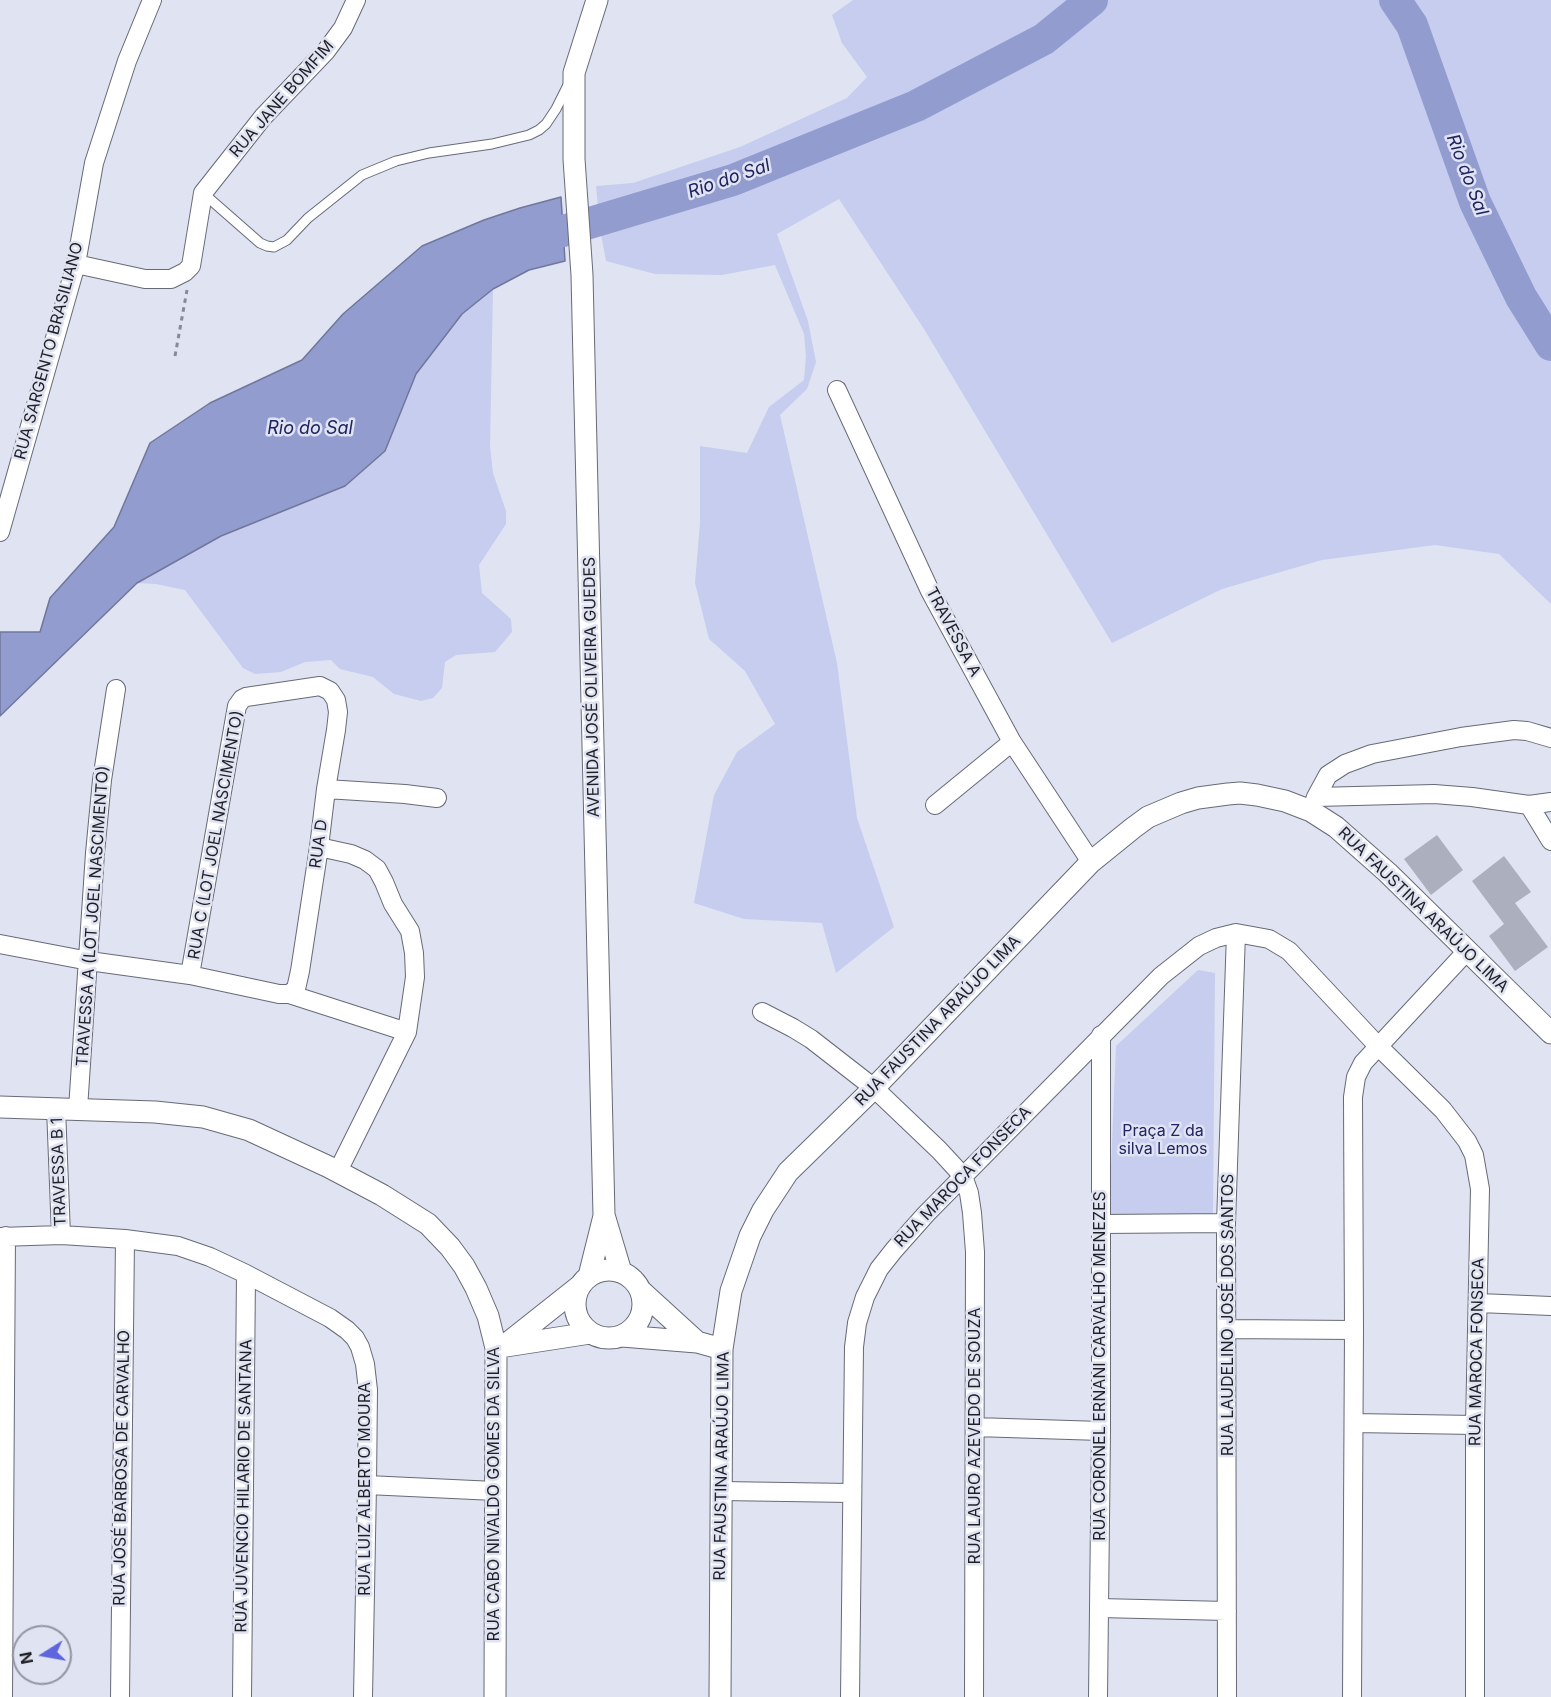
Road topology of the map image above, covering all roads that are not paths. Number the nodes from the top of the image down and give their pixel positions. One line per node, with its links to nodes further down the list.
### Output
1 (152, 0): 6 (street, RUA SARGENTO BRASILIANO)
2 (356, 0): 5 (street, RUA JANE BOMFIM)
3 (597, 0): 4 (street, AVENIDA JOSÉ OLIVEIRA GUEDES)
4 (574, 73): 5 (lane); 41 (street, AVENIDA JOSÉ OLIVEIRA GUEDES)
5 (203, 193): 6 (street)
6 (76, 264): 8 (street, RUA SARGENTO BRASILIANO)
7 (837, 390): 12 (street, TRAVESSA A)
8 (0, 532)
9 (116, 689): 25 (street, TRAVESSA A (LOT JOEL NASCIMENTO))
10 (330, 690): 13 (street, RUA D); 26 (street, RUA C (LOT JOEL NASCIMENTO))
11 (1551, 738): 16 (street)
12 (1012, 742): 17 (street); 21 (street, TRAVESSA A)
13 (326, 789): 14 (street); 20 (street, RUA D)
14 (437, 798)
15 (1551, 802): 18 (street)
16 (1313, 804): 18 (street); 21 (street, RUA FAUSTINA ARAÚJO LIMA); 24 (street, RUA FAUSTINA ARAÚJO LIMA)
17 (935, 805)
18 (1529, 805): 19 (street)
19 (1551, 841)
20 (319, 847): 27 (street, RUA D); 30 (street)
21 (1091, 862): 35 (street, RUA FAUSTINA ARAÚJO LIMA)
22 (1236, 933): 32 (street, RUA MAROCA FONSECA); 34 (street, RUA MAROCA FONSECA); 43 (street, RUA LAUDELINO JOSÉ DOS SANTOS)
23 (0, 944): 25 (street)
24 (1467, 951): 28 (street, RUA FAUSTINA ARAÚJO LIMA); 34 (street)
25 (89, 961): 26 (street); 38 (street, TRAVESSA A (LOT JOEL NASCIMENTO))
26 (190, 975): 27 (street)
27 (289, 994): 30 (street)
28 (1524, 1008): 31 (street, RUA FAUSTINA ARAÚJO LIMA); 33 (street, RUA FAUSTINA ARAÚJO LIMA)
29 (762, 1012): 35 (street)
30 (407, 1032): 39 (street)
31 (1551, 1033)
32 (1101, 1035): 40 (street, RUA MAROCA FONSECA); 42 (street, RUA CORONEL ERNANI CARVALHO MENEZES)
33 (1551, 1044)
34 (1378, 1046): 51 (street, RUA MAROCA FONSECA); 54 (street)
35 (874, 1088): 40 (street); 59 (street, RUA FAUSTINA ARAÚJO LIMA)
36 (0, 1107): 37 (street, RUA CABO NIVALDO GOMES DA SILVA)
37 (57, 1108): 38 (street, RUA CABO NIVALDO GOMES DA SILVA); 44 (street, TRAVESSA B 1)
38 (78, 1109): 39 (street, RUA CABO NIVALDO GOMES DA SILVA)
39 (338, 1171): 58 (street, RUA CABO NIVALDO GOMES DA SILVA)
40 (963, 1176): 62 (street, RUA LAURO AZEVEDO DE SOUZA); 67 (street, RUA MAROCA FONSECA)
41 (604, 1215): 47 (street, AVENIDA JOSÉ OLIVEIRA GUEDES); 49 (street, AVENIDA JOSÉ OLIVEIRA GUEDES)
42 (1101, 1224): 43 (street); 63 (street, RUA CORONEL ERNANI CARVALHO MENEZES)
43 (1227, 1224): 53 (street, RUA LAUDELINO JOSÉ DOS SANTOS)
44 (61, 1235): 45 (street, RUA LUIZ ALBERTO MOURA); 46 (street, RUA LUIZ ALBERTO MOURA)
45 (3, 1236): 70 (street)
46 (125, 1239): 48 (street, RUA LUIZ ALBERTO MOURA); 71 (street, RUA JOSÉ BARBOSA DE CARVALHO)
47 (621, 1272): 49 (street); 50 (street)
48 (246, 1274): 64 (street, RUA LUIZ ALBERTO MOURA); 72 (street, RUA JUVENCIO HILARIO DE SANTANA)
49 (585, 1280): 55 (street); 58 (street)
50 (640, 1290): 56 (street); 57 (street)
51 (1479, 1303): 52 (street); 61 (street, RUA MAROCA FONSECA)
52 (1551, 1306)
53 (1227, 1329): 54 (street); 69 (street, RUA LAUDELINO JOSÉ DOS SANTOS)
54 (1354, 1330): 60 (street)
55 (590, 1333): 56 (street); 58 (street)
56 (622, 1336): 57 (street)
57 (697, 1342): 59 (street)
58 (500, 1347): 65 (street, RUA CABO NIVALDO GOMES DA SILVA)
59 (722, 1350): 66 (street, RUA FAUSTINA ARAÚJO LIMA)
60 (1354, 1423): 61 (street); 80 (street)
61 (1475, 1425): 81 (street, RUA MAROCA FONSECA)
62 (975, 1427): 63 (street); 77 (street, RUA LAURO AZEVEDO DE SOUZA)
63 (1101, 1431): 68 (street, RUA CORONEL ERNANI CARVALHO MENEZES)
64 (367, 1485): 65 (street); 73 (street, RUA LUIZ ALBERTO MOURA)
65 (495, 1491): 74 (street, RUA CABO NIVALDO GOMES DA SILVA)
66 (721, 1491): 67 (street); 75 (street, RUA FAUSTINA ARAÚJO LIMA)
67 (851, 1493): 76 (street, RUA MAROCA FONSECA)
68 (1099, 1608): 69 (street); 78 (street, RUA CORONEL ERNANI CARVALHO MENEZES)
69 (1227, 1611): 79 (street, RUA LAUDELINO JOSÉ DOS SANTOS)
70 (3, 1697)
71 (120, 1697)
72 (242, 1697)
73 (363, 1697)
74 (495, 1697)
75 (720, 1697)
76 (850, 1697)
77 (974, 1697)
78 (1098, 1697)
79 (1227, 1697)
80 (1352, 1697)
81 (1475, 1697)

